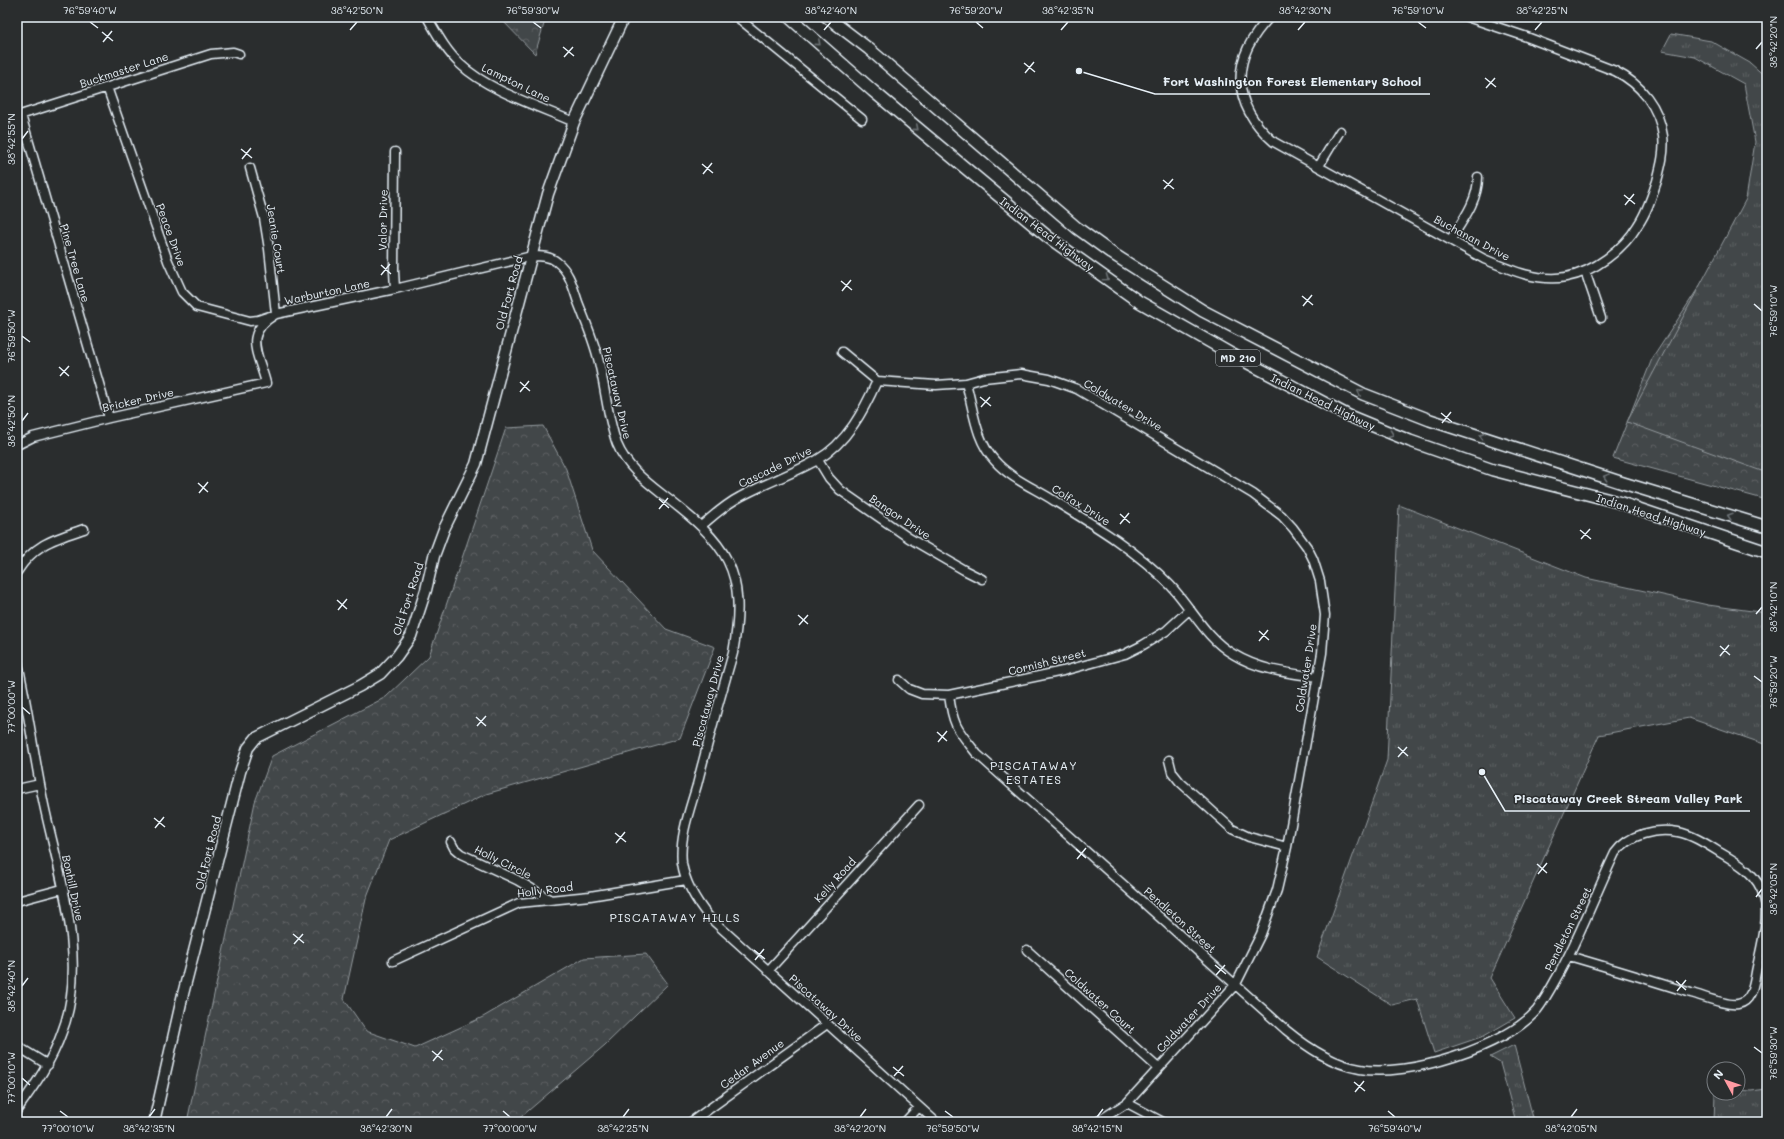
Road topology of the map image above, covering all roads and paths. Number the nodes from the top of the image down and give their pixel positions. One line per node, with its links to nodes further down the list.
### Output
1 (427, 17): 12 (street, Lampton Lane)
2 (624, 17): 12 (main road, Old Fort Road)
3 (737, 17): 11 (street)
4 (789, 17): 34 (highway, Indian Head Highway / MD 210, one-way to 34)
5 (827, 17): 32 (highway, Indian Head Highway / MD 210, one-way to 5)
6 (1270, 17): 15 (street, Buchanan Drive)
7 (1467, 17): 20 (street, Buchanan Drive)
8 (239, 54): 9 (street, Buckmaster Lane)
9 (107, 87): 10 (street, Buckmaster Lane); 22 (street, Peace Drive)
10 (19, 115): 28 (street, Pine Tree Lane)
11 (862, 120)
12 (574, 122): 19 (main road, Old Fort Road)
13 (1340, 132): 15 (street)
14 (395, 152): 21 (street, Valor Drive)
15 (1319, 166): 18 (street, Buchanan Drive)
16 (250, 168): 22 (street, Jeanie Court)
17 (1478, 178): 18 (street)
18 (1451, 239): 20 (street, Buchanan Drive)
19 (532, 256): 21 (street, Warburton Lane); 31 (street, Piscataway Drive); 65 (main road, Old Fort Road)
20 (1585, 271): 23 (street)
21 (395, 289): 22 (street, Warburton Lane)
22 (276, 314): 26 (street, Warburton Lane)
23 (1601, 318)
24 (842, 352): 25 (street)
25 (877, 381): 27 (street, Coldwater Drive); 30 (street, Cascade Drive)
26 (266, 383): 28 (street, Bricker Drive)
27 (966, 383): 37 (street, Colfax Drive); 40 (street, Coldwater Drive)
28 (109, 418): 29 (street, Bricker Drive)
29 (17, 446)
30 (818, 460): 31 (street, Cascade Drive); 36 (street, Bangor Drive)
31 (701, 526): 49 (street, Piscataway Drive)
32 (1767, 527)
33 (84, 529): 35 (street)
34 (1767, 552)
35 (17, 572)
36 (982, 579)
37 (1190, 609): 40 (street, Colfax Drive); 42 (street, Cornish Street)
38 (17, 659): 39 (street, Bonhill Drive)
39 (19, 675): 44 (street, Bonhill Drive)
40 (1317, 677): 48 (street, Coldwater Drive)
41 (899, 680): 42 (street, Cornish Street)
42 (949, 694): 57 (street, Pendleton Street)
43 (1169, 760): 48 (street)
44 (40, 784): 45 (street); 50 (street, Bonhill Drive)
45 (17, 789)
46 (919, 805): 56 (street, Kelly Road)
47 (451, 842): 51 (street, Holly Circle)
48 (1287, 847): 57 (street, Coldwater Drive)
49 (686, 880): 51 (street, Holly Road); 56 (street, Piscataway Drive)
50 (62, 890): 52 (street); 60 (street, Bonhill Drive)
51 (549, 899): 55 (street, Holly Road)
52 (17, 901)
53 (1027, 950): 61 (street, Coldwater Court)
54 (1569, 956): 54 (street, Pendleton Street); 57 (street, Pendleton Street)
55 (393, 961)
56 (768, 971): 58 (street, Piscataway Drive)
57 (1236, 984): 61 (street, Coldwater Drive)
58 (826, 1024): 63 (street, Piscataway Drive); 66 (street, Cedar Avenue)
59 (17, 1046): 60 (street)
60 (48, 1065): 64 (street, Bonhill Drive)
61 (1158, 1068): 62 (street, Coldwater Drive)
62 (1128, 1103): 69 (street); 70 (street)
63 (919, 1107): 67 (street); 68 (street, Piscataway Drive)
64 (17, 1110)
65 (154, 1122)
66 (691, 1122)
67 (905, 1122)
68 (936, 1122)
69 (1097, 1122)
70 (1163, 1122)

